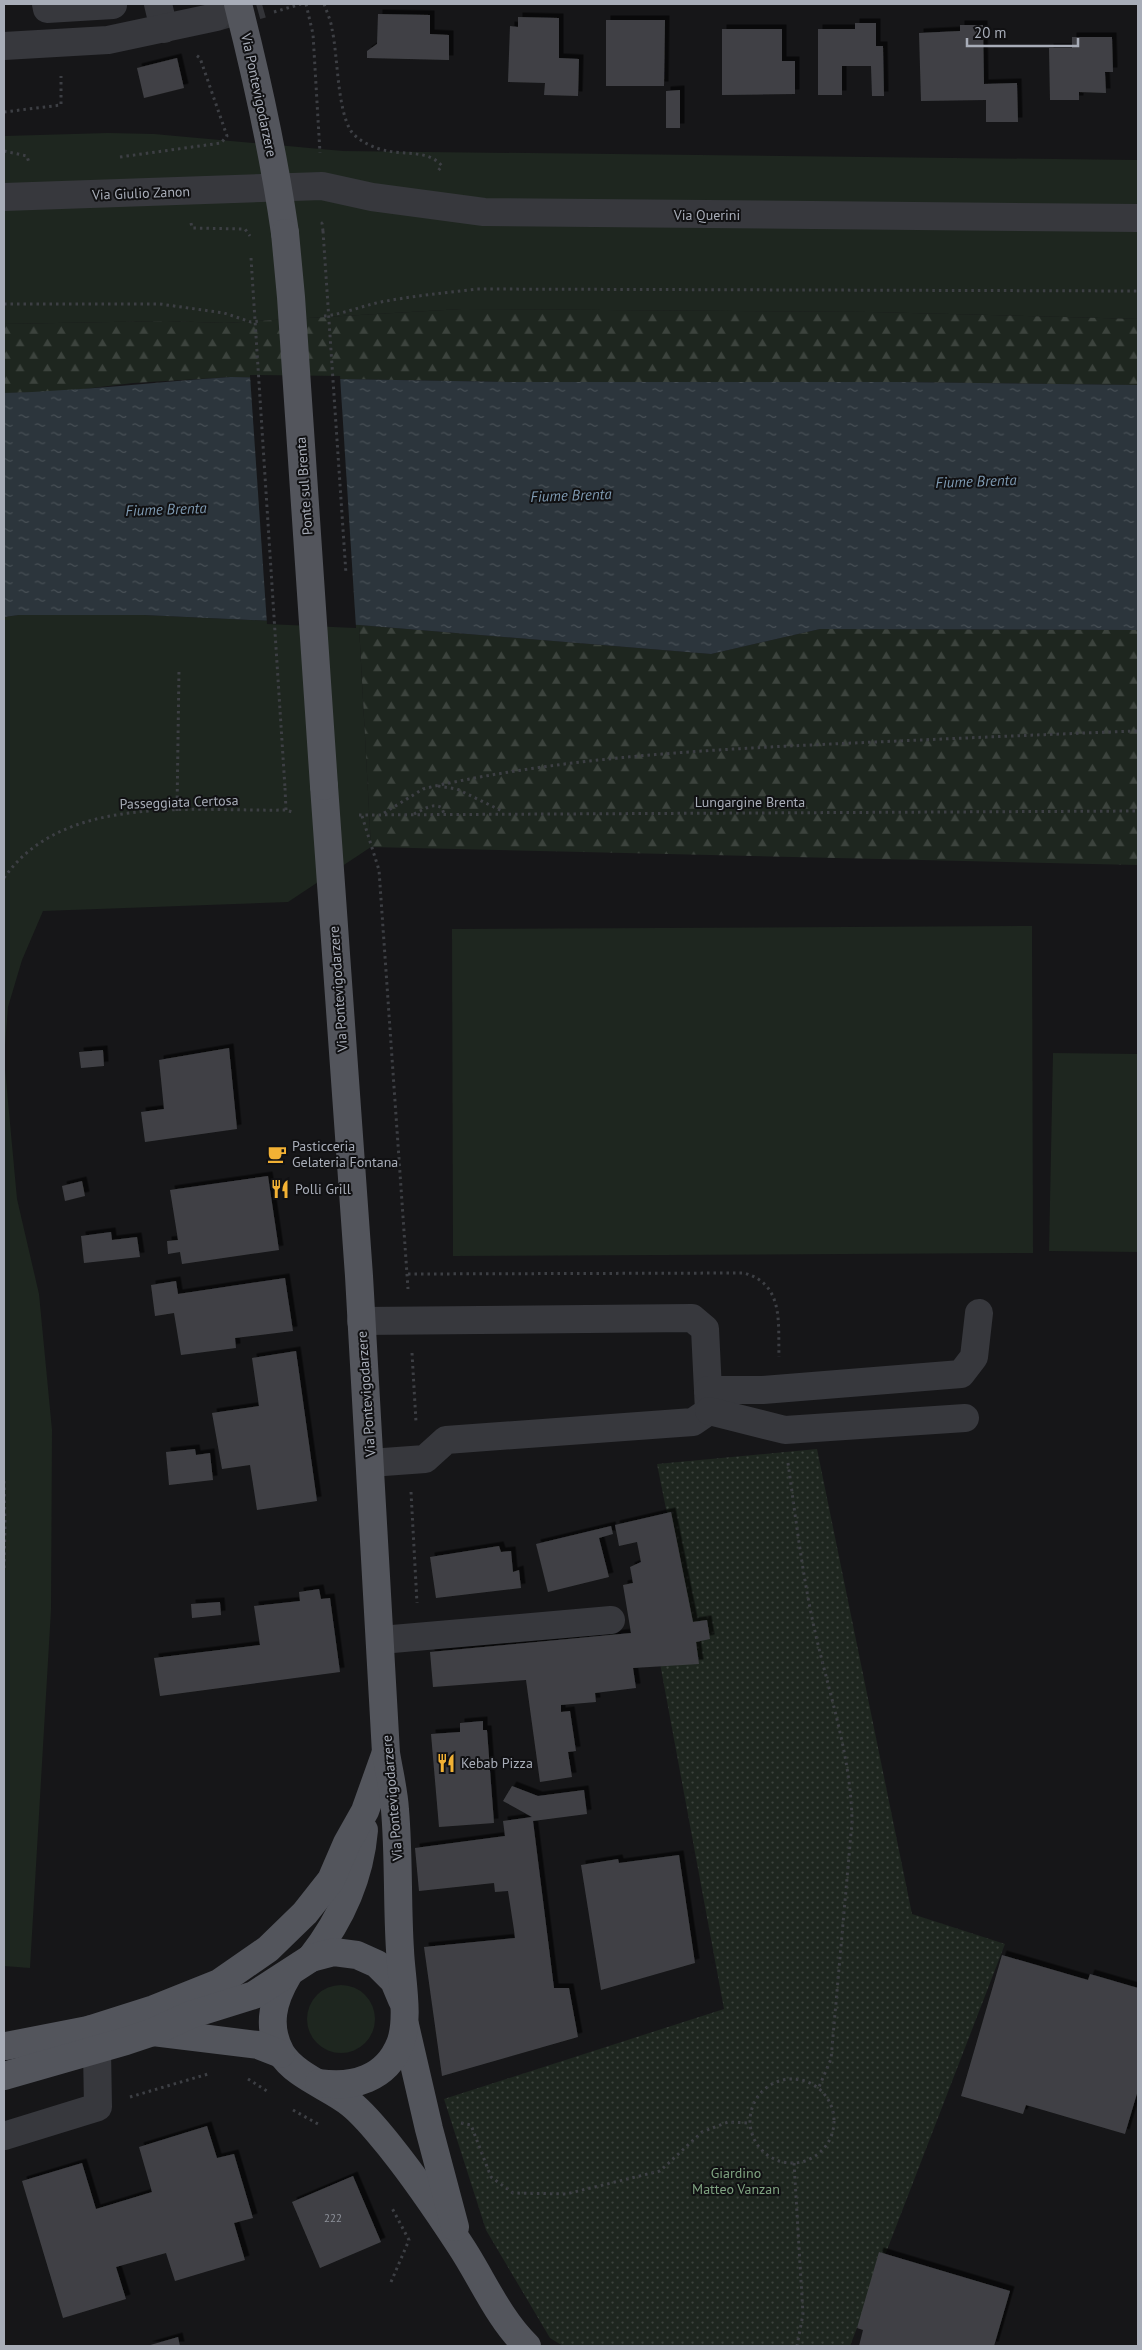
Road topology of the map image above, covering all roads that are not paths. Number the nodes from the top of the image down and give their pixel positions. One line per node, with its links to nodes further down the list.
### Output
1 (46, 4): 2 (street)
2 (113, 4)
3 (124, 4): 6 (street)
4 (227, 10): 5 (street); 8 (main road, Via Pontevigodarzere)
5 (161, 16): 6 (street)
6 (85, 42): 7 (street)
7 (4, 46)
8 (279, 187): 9 (street, Via Giulio Zanon); 10 (street, Via Querini); 11 (main road, Ponte sul Brenta, bridge)
9 (4, 197)
10 (1138, 218)
11 (324, 786): 13 (main road, Via Pontevigodarzere)
12 (980, 1313): 14 (street)
13 (361, 1321): 14 (street); 16 (main road, Via Pontevigodarzere)
14 (709, 1400): 15 (street); 16 (street)
15 (966, 1418)
16 (370, 1463): 18 (main road, Via Pontevigodarzere)
17 (611, 1620): 18 (street)
18 (381, 1640): 19 (main road, Via Pontevigodarzere)
19 (386, 1754): 20 (main road); 23 (main road, Via Pontevigodarzere)
20 (365, 1811): 21 (main road, Via Pontevigodarzere); 25 (main road)
21 (311, 1958): 22 (main road, Via Pontevigodarzere); 23 (main road, Via Pontevigodarzere)
22 (288, 1975): 24 (main road, Via Pontevigodarzere); 27 (main road, Via Pontevigodarzere)
23 (404, 2013): 29 (main road, Via Pontevigodarzere); 31 (main road, Via Pontevigodarzere)
24 (153, 2032): 25 (main road, Via Pontevigodarzere); 27 (main road, Via Pontevigodarzere)
25 (90, 2044): 26 (main road, Via Pontevigodarzere); 28 (main road, Via Pontevigodarzere); 30 (street)
26 (5, 2046)
27 (282, 2054): 29 (main road, Via Pontevigodarzere)
28 (4, 2076)
29 (319, 2083): 31 (main road, Via Pontevigodarzere)
30 (4, 2136)
31 (460, 2245): 32 (main road, Via Pontevigodarzere)
32 (523, 2345)

